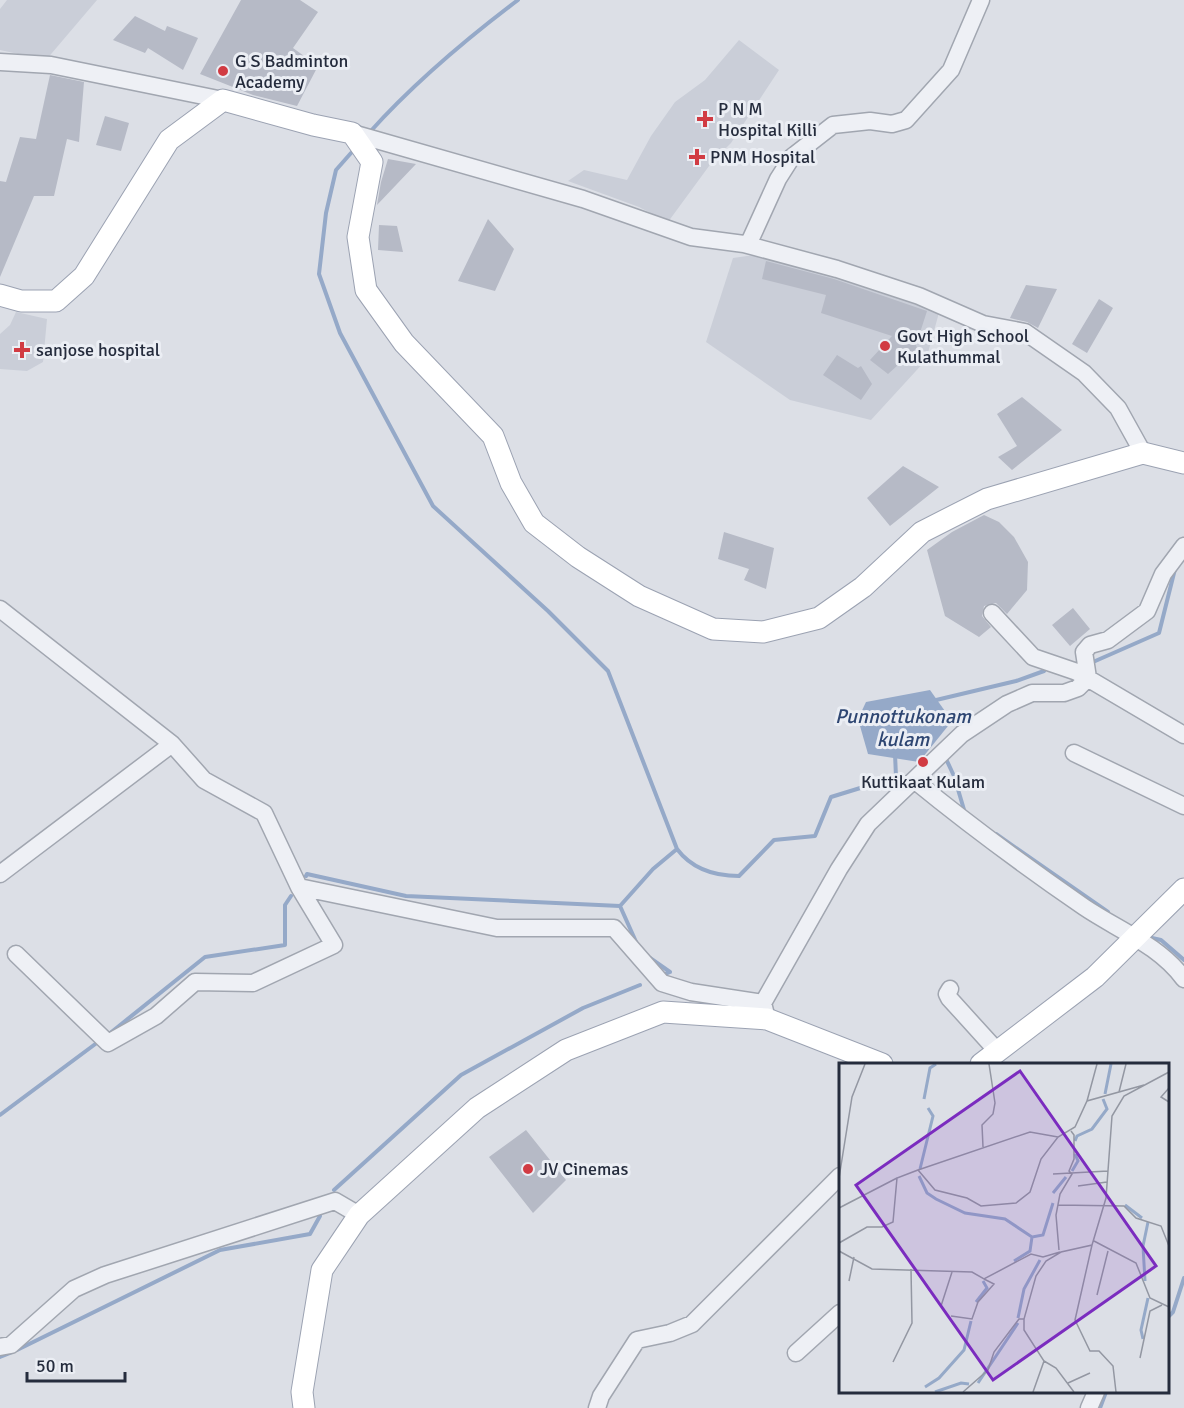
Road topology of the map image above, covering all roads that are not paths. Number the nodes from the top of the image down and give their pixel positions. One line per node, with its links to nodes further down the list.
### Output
1 (981, 0): 5 (street)
2 (0, 62): 3 (street)
3 (223, 100): 4 (main road); 6 (main road)
4 (352, 133): 5 (street); 7 (main road)
5 (748, 245): 7 (street)
6 (0, 296)
7 (1143, 453): 8 (main road)
8 (1184, 463)
9 (1184, 546): 12 (street)
10 (0, 609): 14 (street)
11 (992, 613): 12 (street)
12 (1088, 678): 13 (street); 16 (street)
13 (1184, 735)
14 (172, 744): 18 (street); 19 (street)
15 (1074, 753): 17 (street)
16 (914, 780): 21 (street); 25 (street)
17 (1184, 806)
18 (0, 874)
19 (299, 887): 22 (street); 25 (street)
20 (1184, 889): 21 (main road)
21 (1135, 938): 23 (street); 26 (main road)
22 (16, 954)
23 (1184, 979)
24 (950, 989): 26 (street)
25 (765, 1011): 27 (main road); 29 (main road)
26 (989, 1058)
27 (878, 1063)
28 (839, 1177): 35 (street)
29 (359, 1215): 31 (street); 34 (main road)
30 (839, 1314): 32 (street)
31 (0, 1347)
32 (796, 1353)
33 (1096, 1393): 36 (street)
34 (304, 1408)
35 (597, 1408)
36 (1089, 1408)

